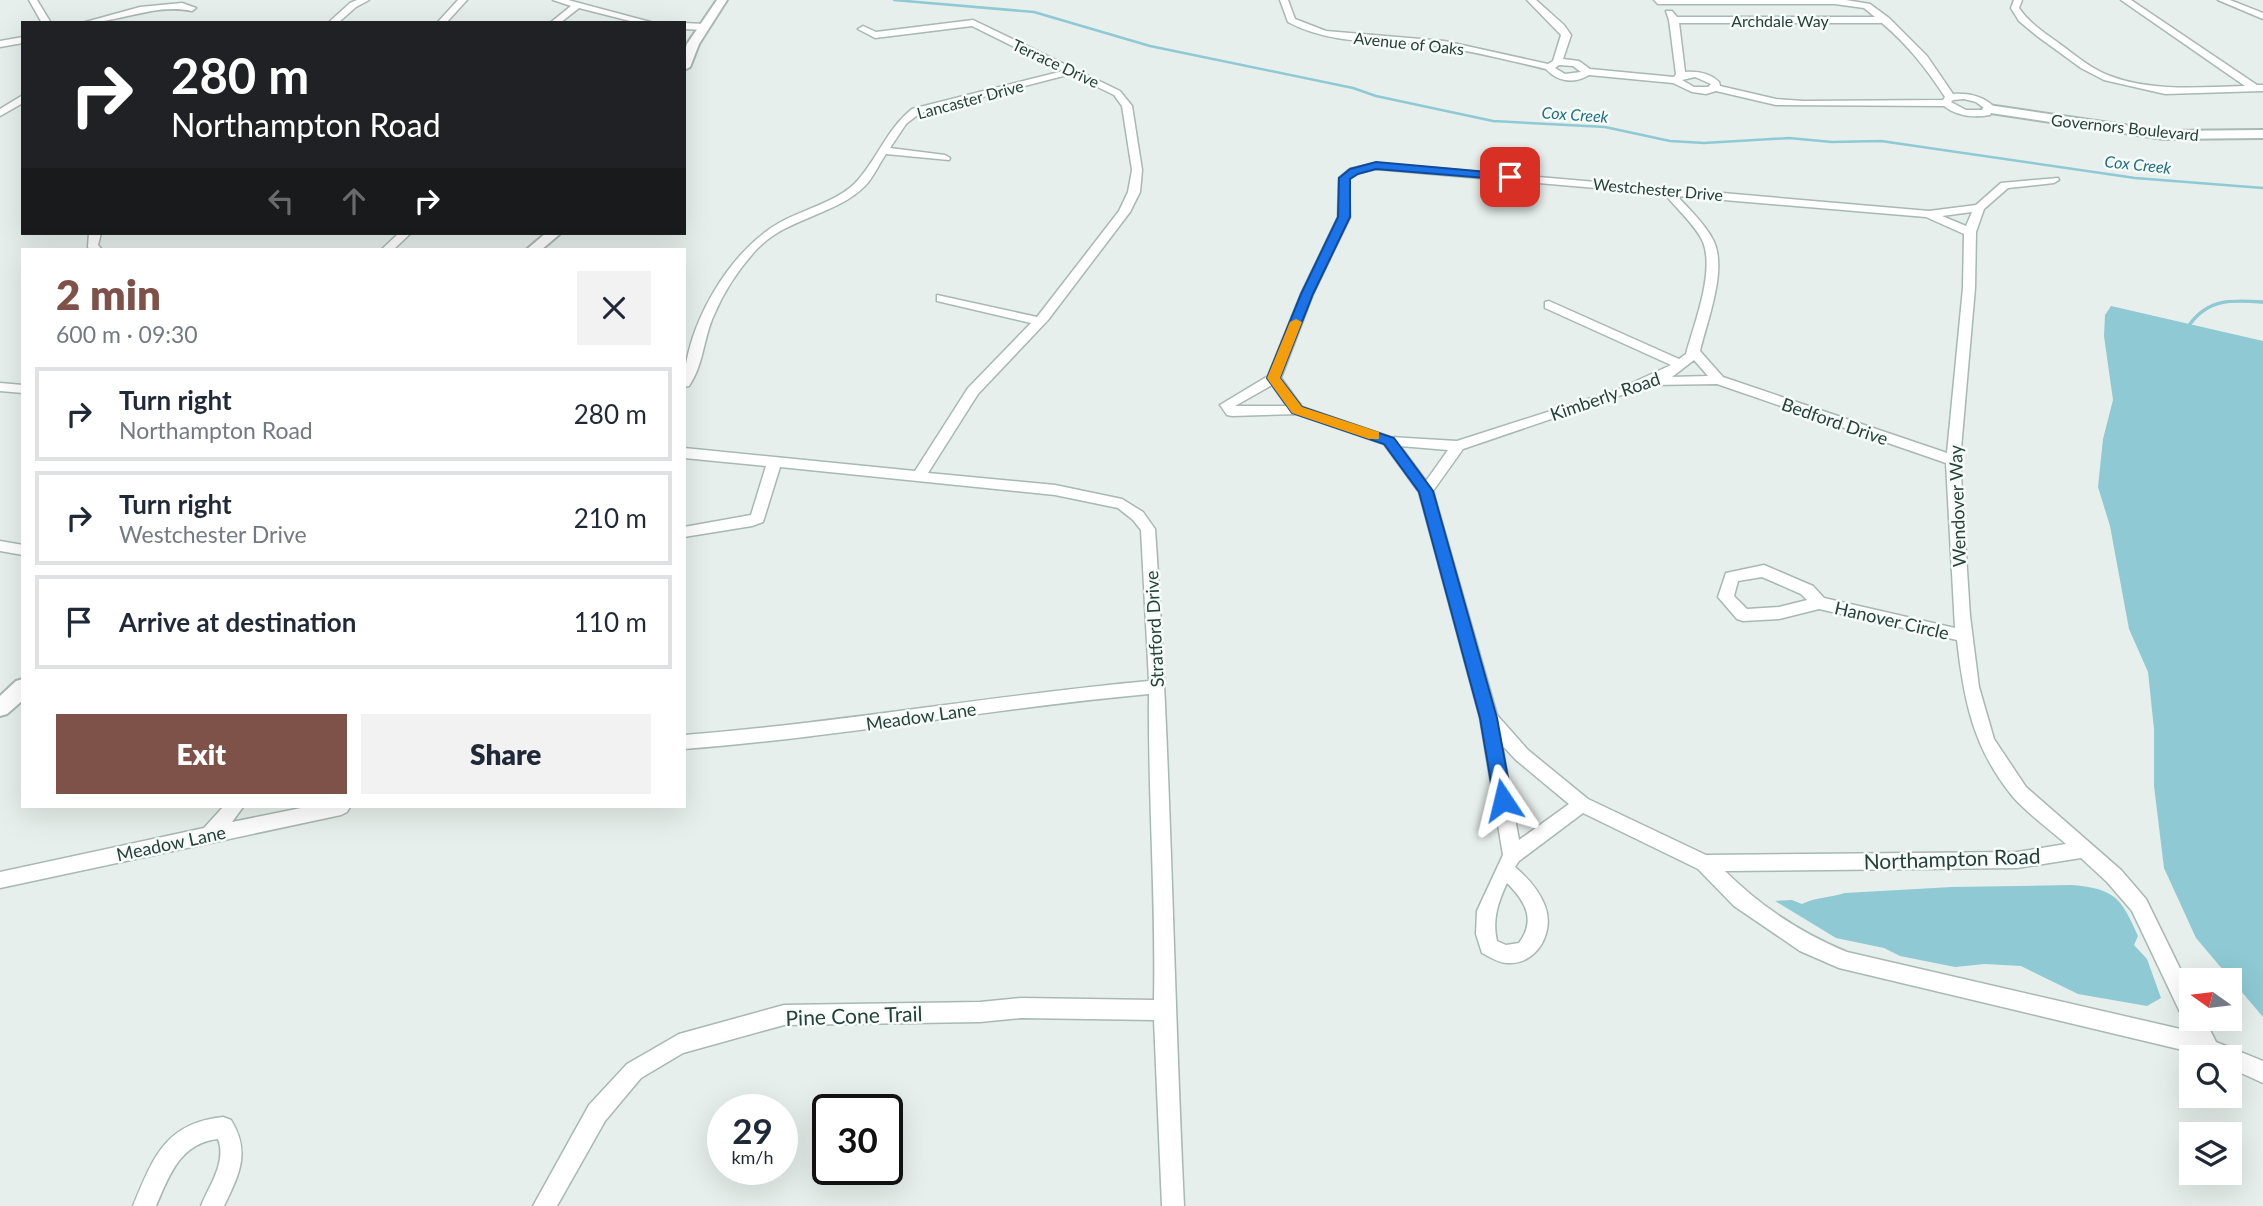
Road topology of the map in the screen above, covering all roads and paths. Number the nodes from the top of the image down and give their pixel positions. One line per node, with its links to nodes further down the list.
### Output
1 (33, 0): 17 (street)
2 (365, 0): 19 (street)
3 (463, 0): 20 (street)
4 (557, 0): 12 (street)
5 (722, 0): 24 (street)
6 (1284, 0): 29 (street, Avenue of Oaks)
7 (1531, 0): 29 (street)
8 (2018, 0): 34 (street)
9 (2124, 0): 34 (street)
10 (2222, 0): 14 (street)
11 (1658, 1): 15 (street); 16 (street, Archdale Way)
12 (578, 5): 21 (street); 22 (street)
13 (192, 8): 18 (street)
14 (2263, 16)
15 (1674, 20): 16 (street, Archdale Way); 32 (street)
16 (1886, 20): 36 (street, Archdale Way)
17 (46, 21)
18 (95, 21)
19 (334, 21)
20 (443, 21)
21 (557, 21)
22 (642, 21)
23 (686, 26): 24 (street)
24 (704, 27): 28 (street)
25 (863, 29): 30 (street, Terrace Drive)
26 (21, 40): 27 (street)
27 (0, 44)
28 (686, 62)
29 (1553, 64): 31 (street); 31 (street)
30 (1073, 71): 40 (street, Lancaster Drive); 53 (street, Terrace Drive)
31 (1587, 72): 32 (street)
32 (1679, 78): 33 (street); 33 (street)
33 (1713, 87): 36 (street)
34 (2260, 89)
35 (21, 99): 38 (street)
36 (1948, 100): 37 (street); 37 (street)
37 (1988, 109): 39 (street, Governors Boulevard)
38 (0, 113)
39 (2263, 134)
40 (884, 151): 41 (street); 57 (street, Lancaster Drive)
41 (945, 158)
42 (2053, 180): 44 (street, Wendover Way)
43 (1667, 190): 45 (street, Westchester Drive); 54 (street); 56 (street, Westchester Drive)
44 (1979, 208): 45 (street); 46 (street, Wendover Way)
45 (1928, 214): 46 (street, Westchester Drive)
46 (1970, 232): 66 (street, Wendover Way)
47 (403, 235): 49 (street)
48 (552, 235): 50 (street)
49 (389, 248)
50 (535, 248)
51 (941, 298): 53 (street)
52 (1549, 305): 55 (street)
53 (1040, 321): 68 (street, Terrace Drive)
54 (1693, 351): 55 (street, Kimberly Road); 58 (street)
55 (1680, 364): 59 (street, Kimberly Road)
56 (1274, 378): 62 (street); 62 (street)
57 (686, 380)
58 (1718, 380): 59 (street, Bedford Drive); 66 (street, Bedford Drive)
59 (1647, 382): 64 (street, Kimberly Road)
60 (0, 387): 61 (street)
61 (21, 389)
62 (1297, 410): 63 (street)
63 (1389, 441): 64 (street, Kimberly Road); 69 (street, Northampton Road)
64 (1458, 446): 69 (street)
65 (686, 453): 67 (street, Stratford Drive)
66 (1953, 460): 74 (street, Wendover Way)
67 (774, 462): 68 (street, Stratford Drive); 70 (street)
68 (919, 477): 75 (street, Stratford Drive)
69 (1426, 491): 78 (street, Northampton Road)
70 (686, 532)
71 (0, 547): 72 (street)
72 (21, 550)
73 (1818, 603): 73 (street, Hanover Circle); 74 (street, Hanover Circle)
74 (1965, 636): 84 (street, Wendover Way)
75 (1158, 687): 79 (street, Meadow Lane); 88 (street, Stratford Drive)
76 (21, 689): 77 (street)
77 (0, 708)
78 (1489, 718): 80 (street, Northampton Road); 80 (street, Northampton Road)
79 (686, 742)
80 (1582, 804): 85 (street, Northampton Road)
81 (233, 808): 83 (street)
82 (336, 808): 83 (street, Meadow Lane)
83 (210, 835): 86 (street, Meadow Lane)
84 (2082, 850): 85 (street, Northampton Road); 87 (street)
85 (1705, 863): 89 (street, Northampton Road)
86 (0, 880)
87 (2179, 988)
88 (1164, 1010): 94 (street, Pine Cone Trail); 95 (street, Stratford Drive)
89 (2196, 1045)
90 (2242, 1063): 91 (street, Northampton Road)
91 (2263, 1072)
92 (144, 1206): 93 (street)
93 (212, 1206)
94 (544, 1206)
95 (1173, 1206)

